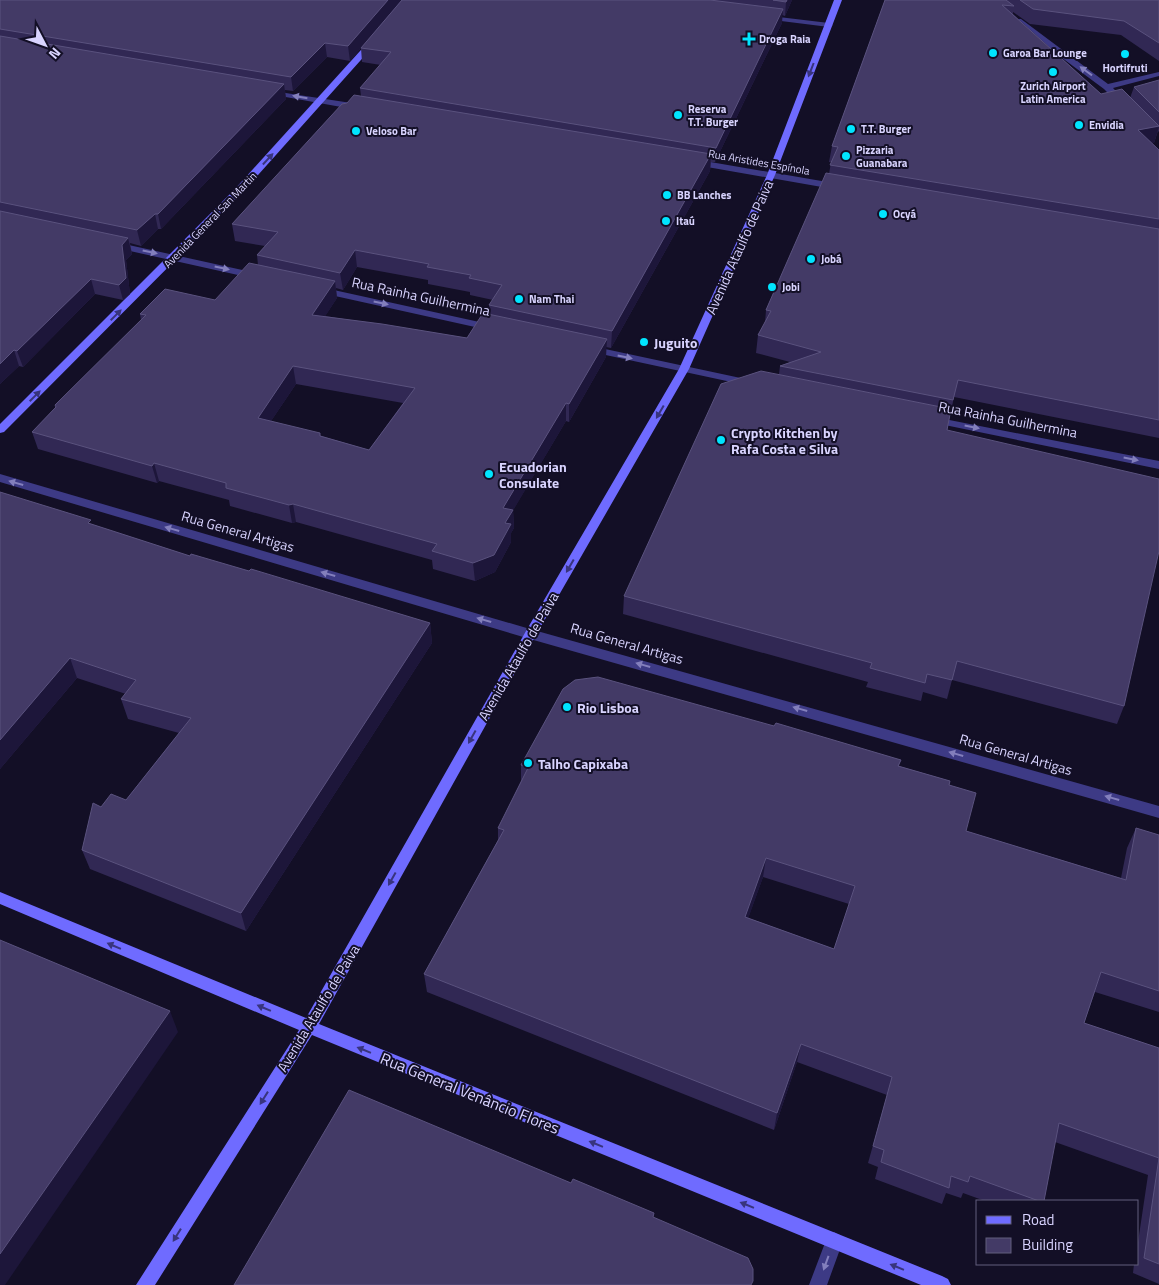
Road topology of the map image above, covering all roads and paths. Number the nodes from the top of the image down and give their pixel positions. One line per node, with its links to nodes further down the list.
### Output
1 (838, 0): 4 (main road, Avenida Ataulfo de Paiva)
2 (755, 16): 4 (street)
3 (1011, 16): 7 (street, one-way to 3)
4 (828, 25): 13 (main road, Avenida Ataulfo de Paiva, one-way to 13)
5 (378, 36): 9 (main road, Avenida General San Martin)
6 (1159, 74): 7 (street)
7 (1107, 86): 10 (street)
8 (264, 91): 9 (street, one-way to 8)
9 (323, 101): 11 (street); 16 (main road, Avenida General San Martin, one-way to 9)
10 (1126, 107)
11 (371, 109)
12 (682, 160): 13 (street, Rua Aristides Espínola)
13 (771, 175): 14 (street, Rua Aristides Espínola); 21 (main road, Avenida Ataulfo de Paiva)
14 (846, 188)
15 (107, 243): 16 (street, one-way to 16)
16 (174, 258): 17 (street, one-way to 17); 24 (main road, Avenida General San Martin, one-way to 16)
17 (271, 279)
18 (310, 287): 19 (street, Rua Rainha Guilhermina, one-way to 19)
19 (503, 330)
20 (581, 347): 21 (street, one-way to 21)
21 (684, 369): 22 (street); 27 (main road, Avenida Ataulfo de Paiva, one-way to 27)
22 (758, 384)
23 (924, 418): 25 (street, Rua Rainha Guilhermina, one-way to 25)
24 (0, 430)
25 (1159, 465)
26 (0, 478): 27 (street, Rua General Artigas, one-way to 26)
27 (530, 634): 28 (street, Rua General Artigas, one-way to 27); 30 (main road, Avenida Ataulfo de Paiva, one-way to 30)
28 (1159, 812)
29 (0, 898): 30 (main road, Rua General Venâncio Flores, one-way to 29)
30 (309, 1027): 31 (main road, Rua General Venâncio Flores, one-way to 30); 32 (main road, Avenida Ataulfo de Paiva, one-way to 32)
31 (834, 1241): 33 (street, one-way to 33); 34 (main road, Rua General Venâncio Flores, one-way to 31)
32 (145, 1285)
33 (818, 1285)
34 (942, 1285)

